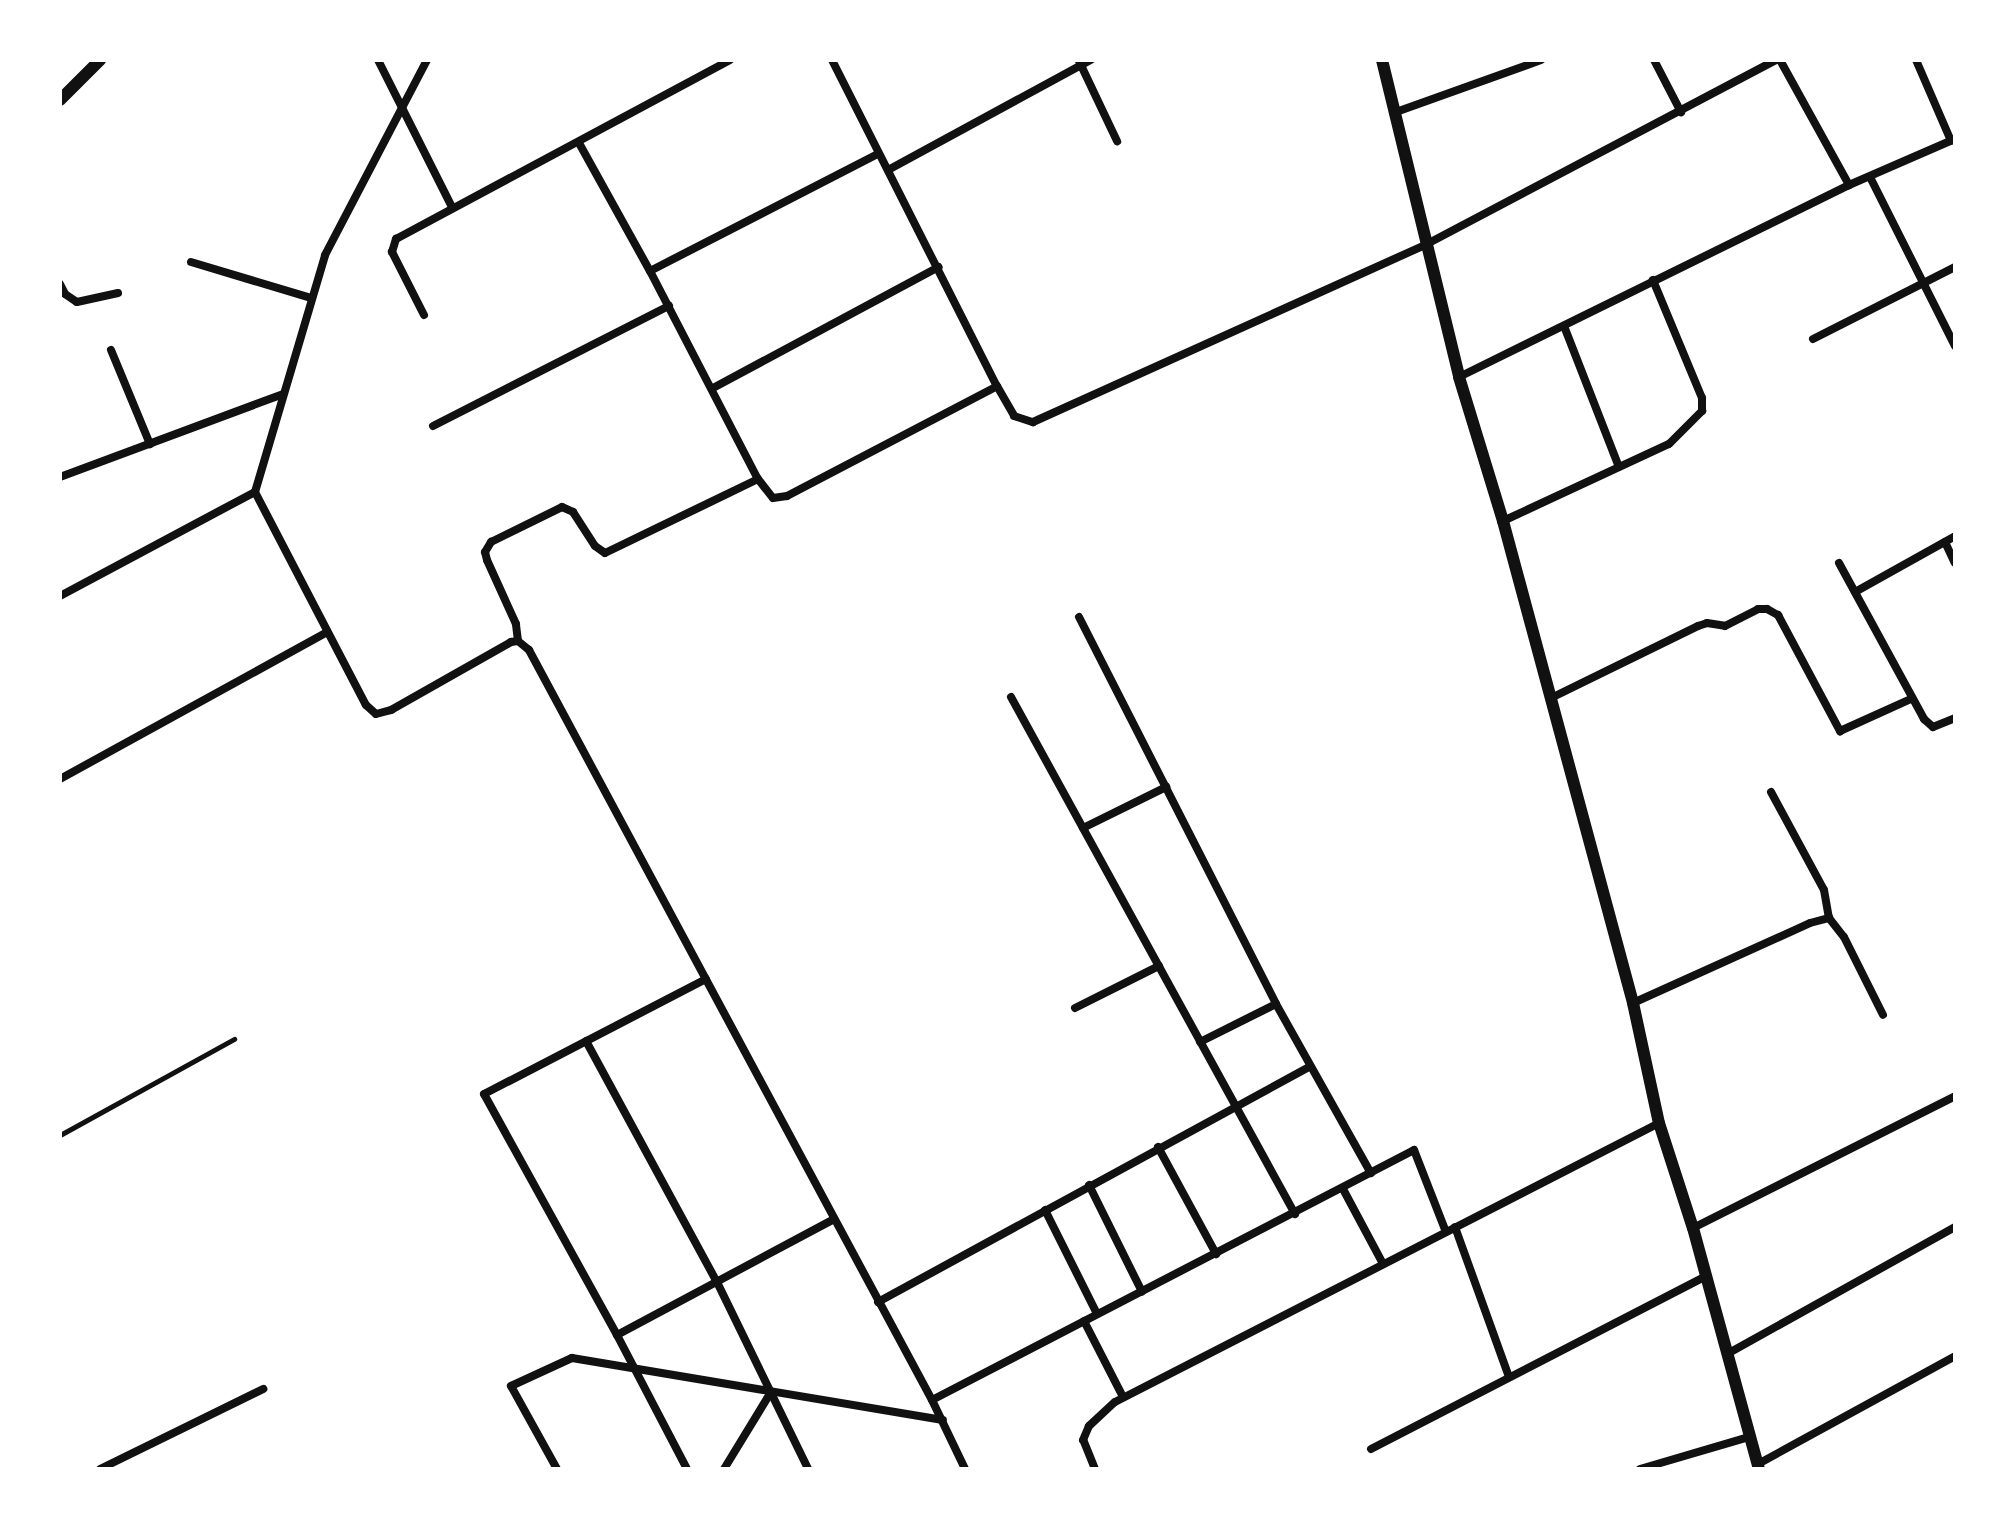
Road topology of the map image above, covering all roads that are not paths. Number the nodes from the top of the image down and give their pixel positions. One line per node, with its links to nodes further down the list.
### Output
1 (100, 60): 13 (street)
2 (378, 60): 14 (street)
3 (427, 60): 14 (street)
4 (730, 60): 19 (street)
5 (832, 60): 20 (street)
6 (1091, 60): 12 (street)
7 (1382, 60): 15 (street)
8 (1541, 60): 15 (street)
9 (1654, 60): 16 (street)
10 (1778, 60): 16 (street); 23 (street)
11 (1916, 60): 17 (street)
12 (1079, 63): 18 (street); 21 (street)
13 (60, 100)
14 (401, 105): 24 (street); 34 (street)
15 (1396, 112): 25 (street)
16 (1681, 112): 25 (street)
17 (1953, 140): 22 (street)
18 (1117, 141)
19 (579, 143): 24 (street); 29 (street)
20 (878, 154): 21 (street); 29 (street)
21 (888, 170): 27 (street)
22 (1870, 177): 23 (street); 31 (street)
23 (1849, 185): 30 (street)
24 (452, 207): 36 (street)
25 (1425, 245): 41 (street); 42 (street)
26 (191, 262): 34 (street)
27 (939, 267): 42 (street); 43 (street)
28 (1955, 267): 31 (street)
29 (650, 271): 35 (street)
30 (1653, 280): 37 (street); 47 (street)
31 (1923, 283): 38 (street); 39 (street)
32 (60, 284): 33 (street)
33 (118, 293)
34 (311, 298): 44 (street)
35 (669, 306): 43 (street); 45 (street)
36 (424, 315)
37 (1564, 326): 41 (street); 47 (street)
38 (1813, 339)
39 (1955, 346)
40 (111, 350): 46 (street)
41 (1459, 377): 51 (street)
42 (997, 386): 49 (street)
43 (713, 388): 49 (street)
44 (281, 395): 46 (street); 50 (street)
45 (433, 426)
46 (150, 444): 48 (street)
47 (1619, 467): 51 (street)
48 (60, 477)
49 (758, 479): 60 (street)
50 (255, 492): 57 (street); 59 (street)
51 (1503, 521): 62 (street)
52 (1955, 536): 53 (street)
53 (1945, 542): 55 (street); 56 (street)
54 (1839, 563): 56 (street)
55 (1955, 563)
56 (1855, 592): 63 (street)
57 (60, 596)
58 (1079, 617): 66 (street)
59 (327, 632): 60 (street); 65 (street)
60 (518, 641): 71 (street)
61 (1011, 697): 68 (street)
62 (1551, 698): 63 (street); 72 (street)
63 (1911, 699): 64 (street)
64 (1955, 718)
65 (60, 779)
66 (1166, 787): 68 (street); 73 (street)
67 (1771, 792): 69 (street)
68 (1083, 828): 70 (street)
69 (1829, 918): 72 (street); 75 (street)
70 (1159, 966): 74 (street); 78 (street)
71 (706, 979): 77 (street); 90 (street)
72 (1633, 1003): 82 (street)
73 (1276, 1004): 78 (street); 79 (street)
74 (1075, 1008)
75 (1883, 1015)
76 (234, 1039): 83 (lane)
77 (586, 1041): 98 (street); 103 (street)
78 (1200, 1042): 81 (street)
79 (1310, 1066): 81 (street); 85 (street)
80 (1955, 1096): 93 (street)
81 (1235, 1105): 84 (street); 89 (street)
82 (1659, 1123): 91 (street); 93 (street)
83 (60, 1135)
84 (1158, 1147): 86 (street); 95 (street)
85 (1371, 1173): 87 (street); 94 (street)
86 (1089, 1185): 88 (street); 99 (street)
87 (1343, 1189): 89 (street); 96 (street)
88 (1045, 1210): 100 (street); 101 (street)
89 (1295, 1214): 95 (street)
90 (834, 1219): 98 (street); 100 (street)
91 (1455, 1227): 94 (street); 107 (street)
92 (1955, 1227): 104 (street)
93 (1693, 1228): 97 (street)
94 (1446, 1232): 96 (street)
95 (1216, 1254): 99 (street)
96 (1383, 1264): 110 (street)
97 (1706, 1276): 104 (street); 107 (street)
98 (716, 1280): 103 (street); 109 (street)
99 (1142, 1292): 101 (street)
100 (878, 1302): 111 (street)
101 (1097, 1314): 102 (street)
102 (1084, 1321): 110 (street); 111 (street)
103 (617, 1335): 106 (street)
104 (1727, 1354): 113 (street)
105 (1955, 1356): 116 (street)
106 (634, 1369): 109 (street); 118 (street); 119 (street)
107 (1509, 1377): 114 (street)
108 (263, 1389): 117 (street)
109 (771, 1392): 112 (street); 120 (street); 121 (street)
110 (1123, 1397): 123 (street)
111 (932, 1400): 112 (street)
112 (943, 1420): 122 (street)
113 (1749, 1437): 115 (street); 116 (street)
114 (1371, 1449)
115 (1660, 1466): 124 (street)
116 (1758, 1467)
117 (100, 1469)
118 (557, 1469)
119 (687, 1469)
120 (724, 1469)
121 (808, 1469)
122 (965, 1469)
123 (1095, 1469)
124 (1640, 1469)

